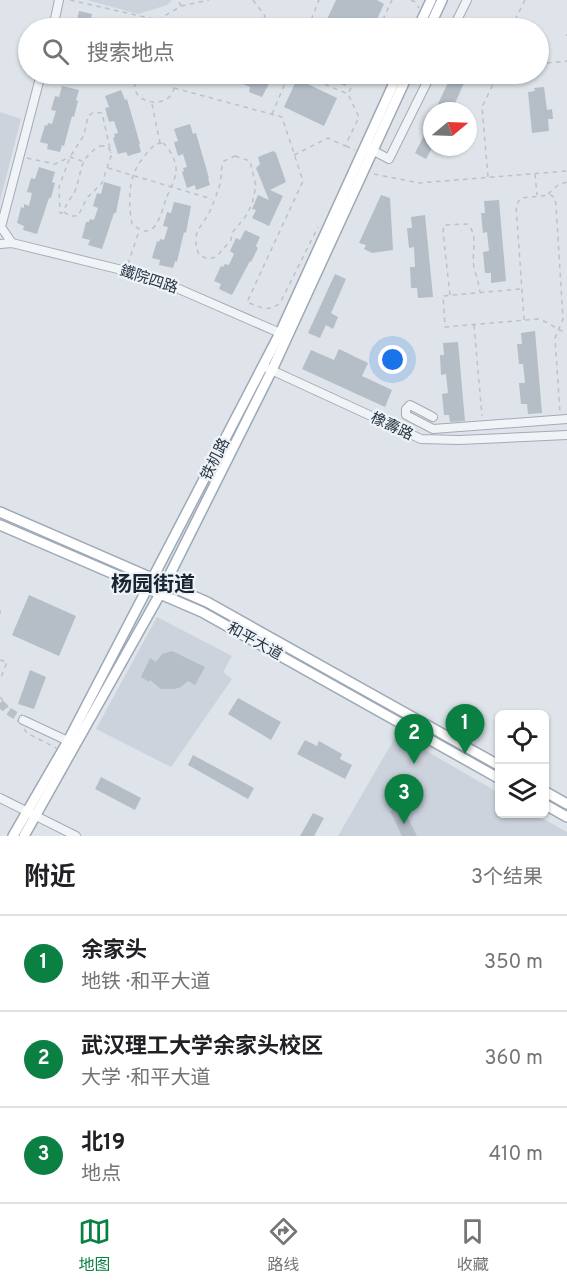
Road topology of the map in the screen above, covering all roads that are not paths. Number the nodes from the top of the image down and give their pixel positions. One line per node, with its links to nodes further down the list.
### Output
1 (59, 0): 5 (street)
2 (431, 0): 6 (main road)
3 (442, 0): 7 (main road)
4 (467, 0): 8 (street)
5 (54, 18)
6 (423, 18)
7 (434, 18)
8 (458, 18)
9 (38, 84): 14 (street)
10 (394, 84): 13 (main road, 铁机路)
11 (403, 84): 13 (main road, 铁机路)
12 (426, 84): 13 (street)
13 (369, 148): 16 (main road, 铁机路); 17 (main road, 铁机路)
14 (12, 243): 15 (street, 鐵院四路); 16 (street, 鐵院四路)
15 (0, 244)
16 (280, 333): 17 (main road, 铁机路)
17 (267, 368): 20 (street, 橡壽路); 23 (main road, 铁机路); 24 (main road, 铁机路)
18 (433, 417): 19 (street)
19 (564, 419)
20 (567, 435)
21 (0, 512): 23 (main road, 和平大道)
22 (0, 525): 25 (main road, 和平大道)
23 (153, 578): 24 (main road, 和平大道); 25 (main road, 铁机路)
24 (165, 584): 26 (main road, 铁机路); 29 (main road, 和平大道)
25 (147, 589): 26 (main road, 和平大道); 28 (main road, 铁机路)
26 (160, 594): 30 (main road, 和平大道); 35 (main road, 铁机路)
27 (23, 720): 28 (street)
28 (68, 741): 35 (main road, 铁机路)
29 (496, 764)
30 (495, 776)
31 (549, 794): 33 (main road)
32 (0, 798): 35 (street)
33 (567, 804)
34 (549, 807): 36 (main road)
35 (31, 813): 37 (main road, 铁机路); 38 (main road, 铁机路); 39 (street)
36 (567, 817)
37 (13, 836)
38 (24, 836)
39 (76, 836)

